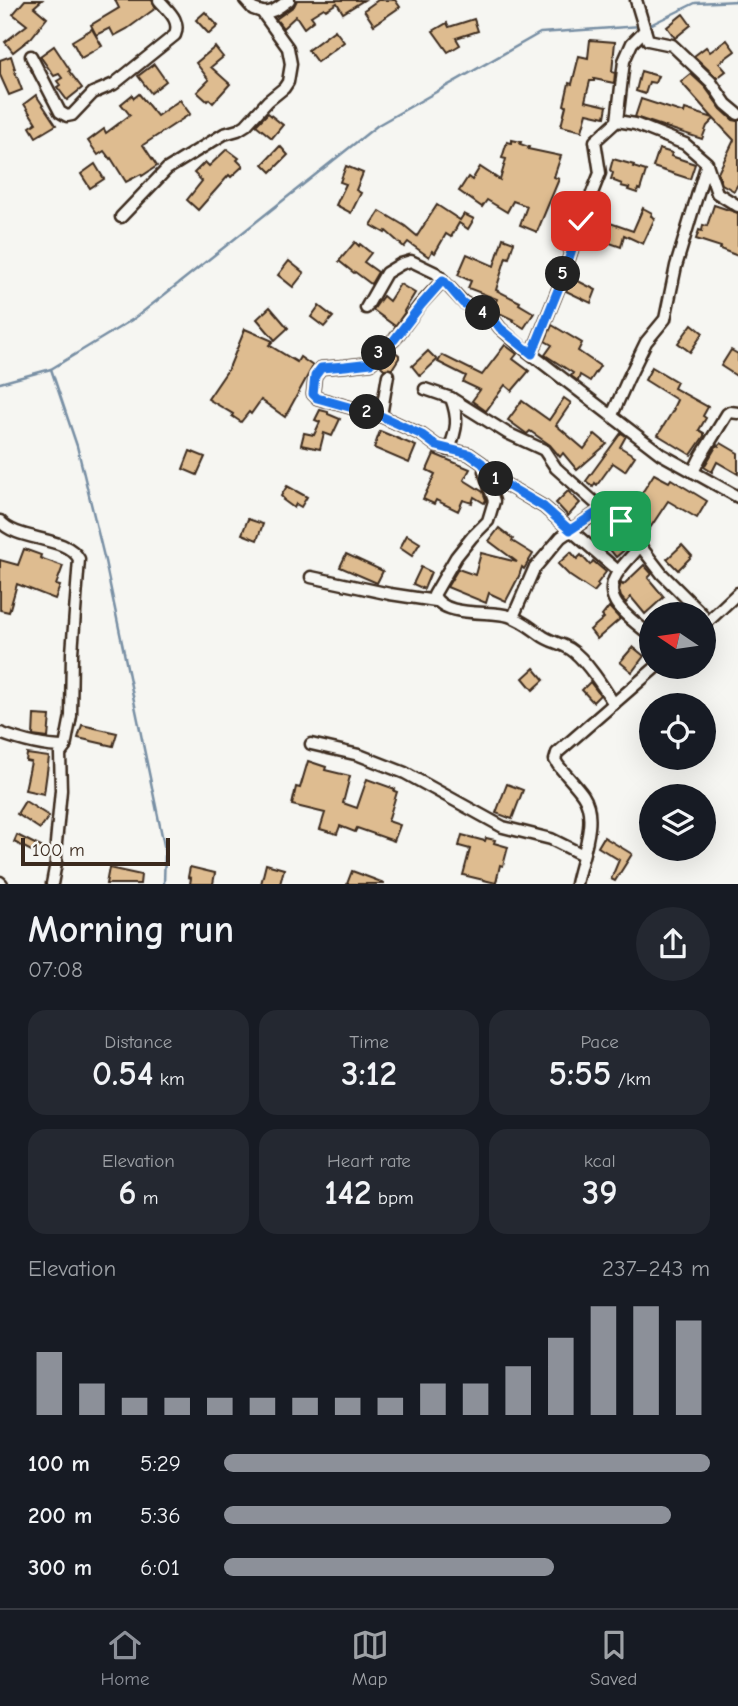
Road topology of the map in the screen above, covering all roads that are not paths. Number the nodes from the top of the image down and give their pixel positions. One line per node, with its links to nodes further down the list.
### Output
1 (159, 0): 7 (street)
2 (245, 0): 5 (street)
3 (289, 0): 5 (street)
4 (636, 0): 6 (street)
5 (262, 12): 12 (street)
6 (645, 30): 8 (street); 9 (street)
7 (32, 56)
8 (738, 114)
9 (617, 121): 10 (street); 15 (street)
10 (707, 163): 11 (street); 20 (street)
11 (738, 206)
12 (121, 217)
13 (443, 280): 14 (street); 15 (street); 21 (street)
14 (366, 308)
15 (532, 354): 20 (street)
16 (388, 375): 21 (street)
17 (425, 389): 18 (street)
18 (450, 398): 22 (street); 26 (street)
19 (738, 413): 24 (street)
20 (612, 415): 24 (street)
21 (381, 416): 22 (street)
22 (449, 450): 23 (street)
23 (482, 463): 28 (street); 33 (street)
24 (693, 472): 25 (street)
25 (738, 497)
26 (602, 509): 28 (street); 29 (street)
27 (0, 521): 42 (street)
28 (570, 530): 30 (street); 36 (street)
29 (641, 545): 30 (street); 34 (street)
30 (618, 571): 37 (street)
31 (311, 578): 33 (street)
32 (738, 593): 35 (street)
33 (436, 601): 36 (street)
34 (688, 602)
35 (716, 610)
36 (513, 617): 39 (street)
37 (639, 625)
38 (642, 679): 39 (street)
39 (614, 704): 43 (street)
40 (0, 733): 42 (street)
41 (311, 744): 43 (street)
42 (65, 747): 44 (street)
43 (583, 855): 45 (street)
44 (52, 884)
45 (576, 884)

